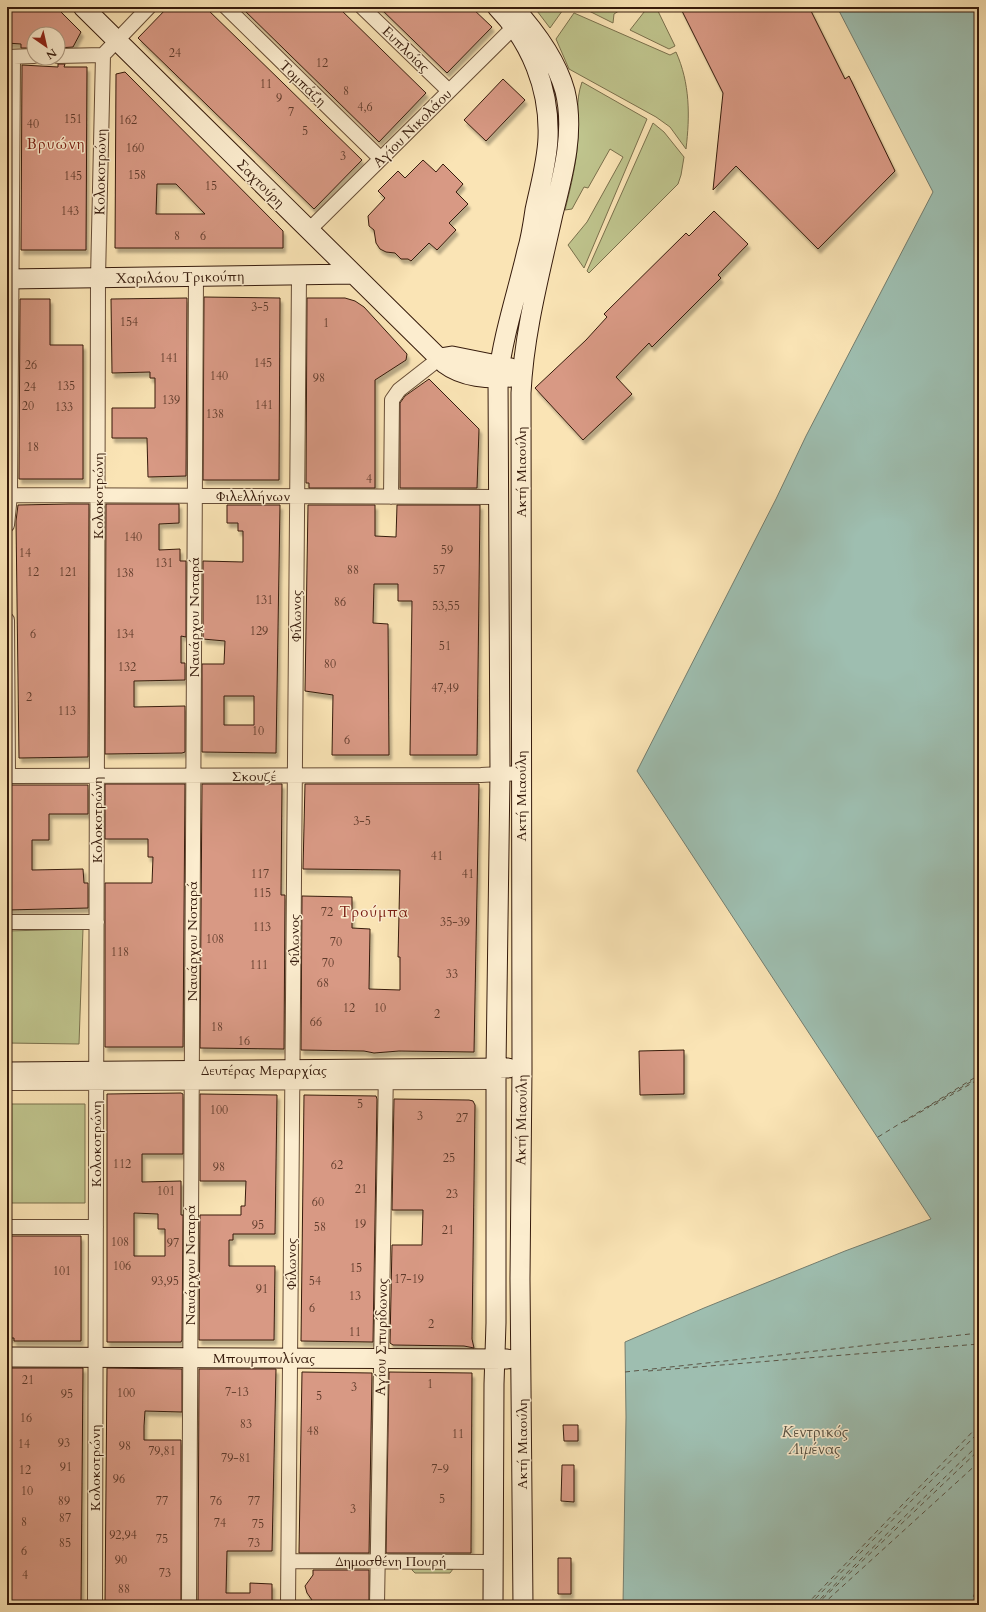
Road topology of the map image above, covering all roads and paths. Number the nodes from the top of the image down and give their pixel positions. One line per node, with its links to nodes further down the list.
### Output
1 (83, 7): 8 (main road, Σαχτούρη)
2 (149, 7): 8 (street)
3 (226, 7): 14 (street, Τομπάζη)
4 (362, 7): 13 (street, Ευπλοίας)
5 (497, 7): 7 (main road, Ακτή Μιαούλη)
6 (513, 7): 23 (main road, Ακτή Μιαούλη)
7 (515, 26): 13 (street, Αγίου Νικολάου); 22 (main road, Ακτή Μιαούλη)
8 (117, 40): 9 (street); 15 (main road, Σαχτούρη)
9 (103, 55): 11 (street); 19 (street, Κολοκοτρώνη)
10 (26, 56): 12 (street)
11 (66, 56)
12 (10, 57): 20 (street)
13 (449, 91): 14 (street, Αγίου Νικολάου)
14 (381, 159): 15 (street, Αγίου Νικολάου)
15 (309, 230): 16 (main road, Σαχτούρη)
16 (353, 274): 17 (main road, Χαριλάου Τρικούπη); 21 (main road, Σαχτούρη)
17 (299, 275): 18 (main road, Χαριλάου Τρικούπη); 27 (street, Φίλωνος)
18 (196, 276): 19 (main road, Χαριλάου Τρικούπη); 26 (street, Ναυάρχου Νοταρά)
19 (98, 278): 20 (main road, Χαριλάου Τρικούπη); 25 (street, Κολοκοτρώνη)
20 (9, 279): 24 (street)
21 (440, 358): 22 (main road, Σαχτούρη); 28 (street)
22 (499, 372): 23 (main road, Σαχτούρη); 29 (main road, Ακτή Μιαούλη)
23 (522, 373): 32 (main road, Ακτή Μιαούλη)
24 (8, 495): 25 (street, Φιλελλήνων); 30 (street)
25 (98, 495): 26 (street, Φιλελλήνων); 35 (street, Κολοκοτρώνη)
26 (195, 496): 27 (street, Φιλελλήνων); 36 (street, Ναυάρχου Νοταρά)
27 (297, 496): 28 (street, Φιλελλήνων); 37 (street, Φίλωνος)
28 (391, 497): 29 (street, Φιλελλήνων)
29 (498, 497): 33 (main road, Ακτή Μιαούλη)
30 (7, 525)
31 (7, 620): 34 (street)
32 (521, 773): 33 (street, Σκουζέ); 40 (main road, Ακτή Μιαούλη)
33 (500, 774): 37 (street, Σκουζέ); 42 (main road, Ακτή Μιαούλη)
34 (7, 776): 35 (street, Σκουζέ)
35 (97, 776): 36 (street, Σκουζέ); 39 (street, Κολοκοτρώνη)
36 (193, 776): 37 (street, Σκουζέ); 46 (street, Ναυάρχου Νοταρά)
37 (295, 776): 43 (street, Φίλωνος)
38 (7, 922): 39 (street)
39 (96, 922): 45 (street, Κολοκοτρώνη)
40 (522, 1069): 42 (main road, Δευτέρας Μεραρχίας); 56 (main road, Ακτή Μιαούλη)
41 (7, 1072): 45 (main road, Δευτέρας Μεραρχίας)
42 (496, 1075): 44 (main road, Δευτέρας Μεραρχίας); 55 (main road, Ακτή Μιαούλη)
43 (293, 1076): 44 (main road, Δευτέρας Μεραρχίας); 46 (main road, Δευτέρας Μεραρχίας); 53 (street, Φίλωνος)
44 (386, 1076): 54 (street, Αγίου Σπυρίδωνος)
45 (96, 1077): 46 (main road, Δευτέρας Μεραρχίας); 47 (street, Δευτέρας Μεραρχίας); 49 (street, Κολοκοτρώνη)
46 (192, 1077): 52 (street, Ναυάρχου Νοταρά)
47 (7, 1083)
48 (7, 1227): 49 (street)
49 (96, 1227): 51 (street, Κολοκοτρώνη)
50 (7, 1357): 51 (main road, Μπουμπουλίνας)
51 (95, 1357): 52 (main road, Μπουμπουλίνας); 60 (street, Κολοκοτρώνη)
52 (190, 1358): 53 (main road, Μπουμπουλίνας); 61 (street, Ναυάρχου Νοταρά)
53 (290, 1358): 54 (main road, Μπουμπουλίνας); 57 (street, Φίλωνος)
54 (381, 1359): 55 (main road, Μπουμπουλίνας); 58 (street, Αγίου Σπυρίδωνος)
55 (494, 1359): 56 (main road, Μπουμπουλίνας); 59 (main road, Ακτή Μιαούλη)
56 (521, 1359): 65 (main road, Ακτή Μιαούλη)
57 (289, 1560): 58 (street, Δημοσθένη Πουρή); 62 (street, Φίλωνος)
58 (378, 1561): 59 (street, Δημοσθένη Πουρή); 63 (street, Αγίου Σπυρίδωνος)
59 (493, 1562): 64 (main road, Ακτή Μιαούλη)
60 (95, 1605)
61 (188, 1605)
62 (288, 1605)
63 (377, 1605)
64 (493, 1605)
65 (523, 1605)

